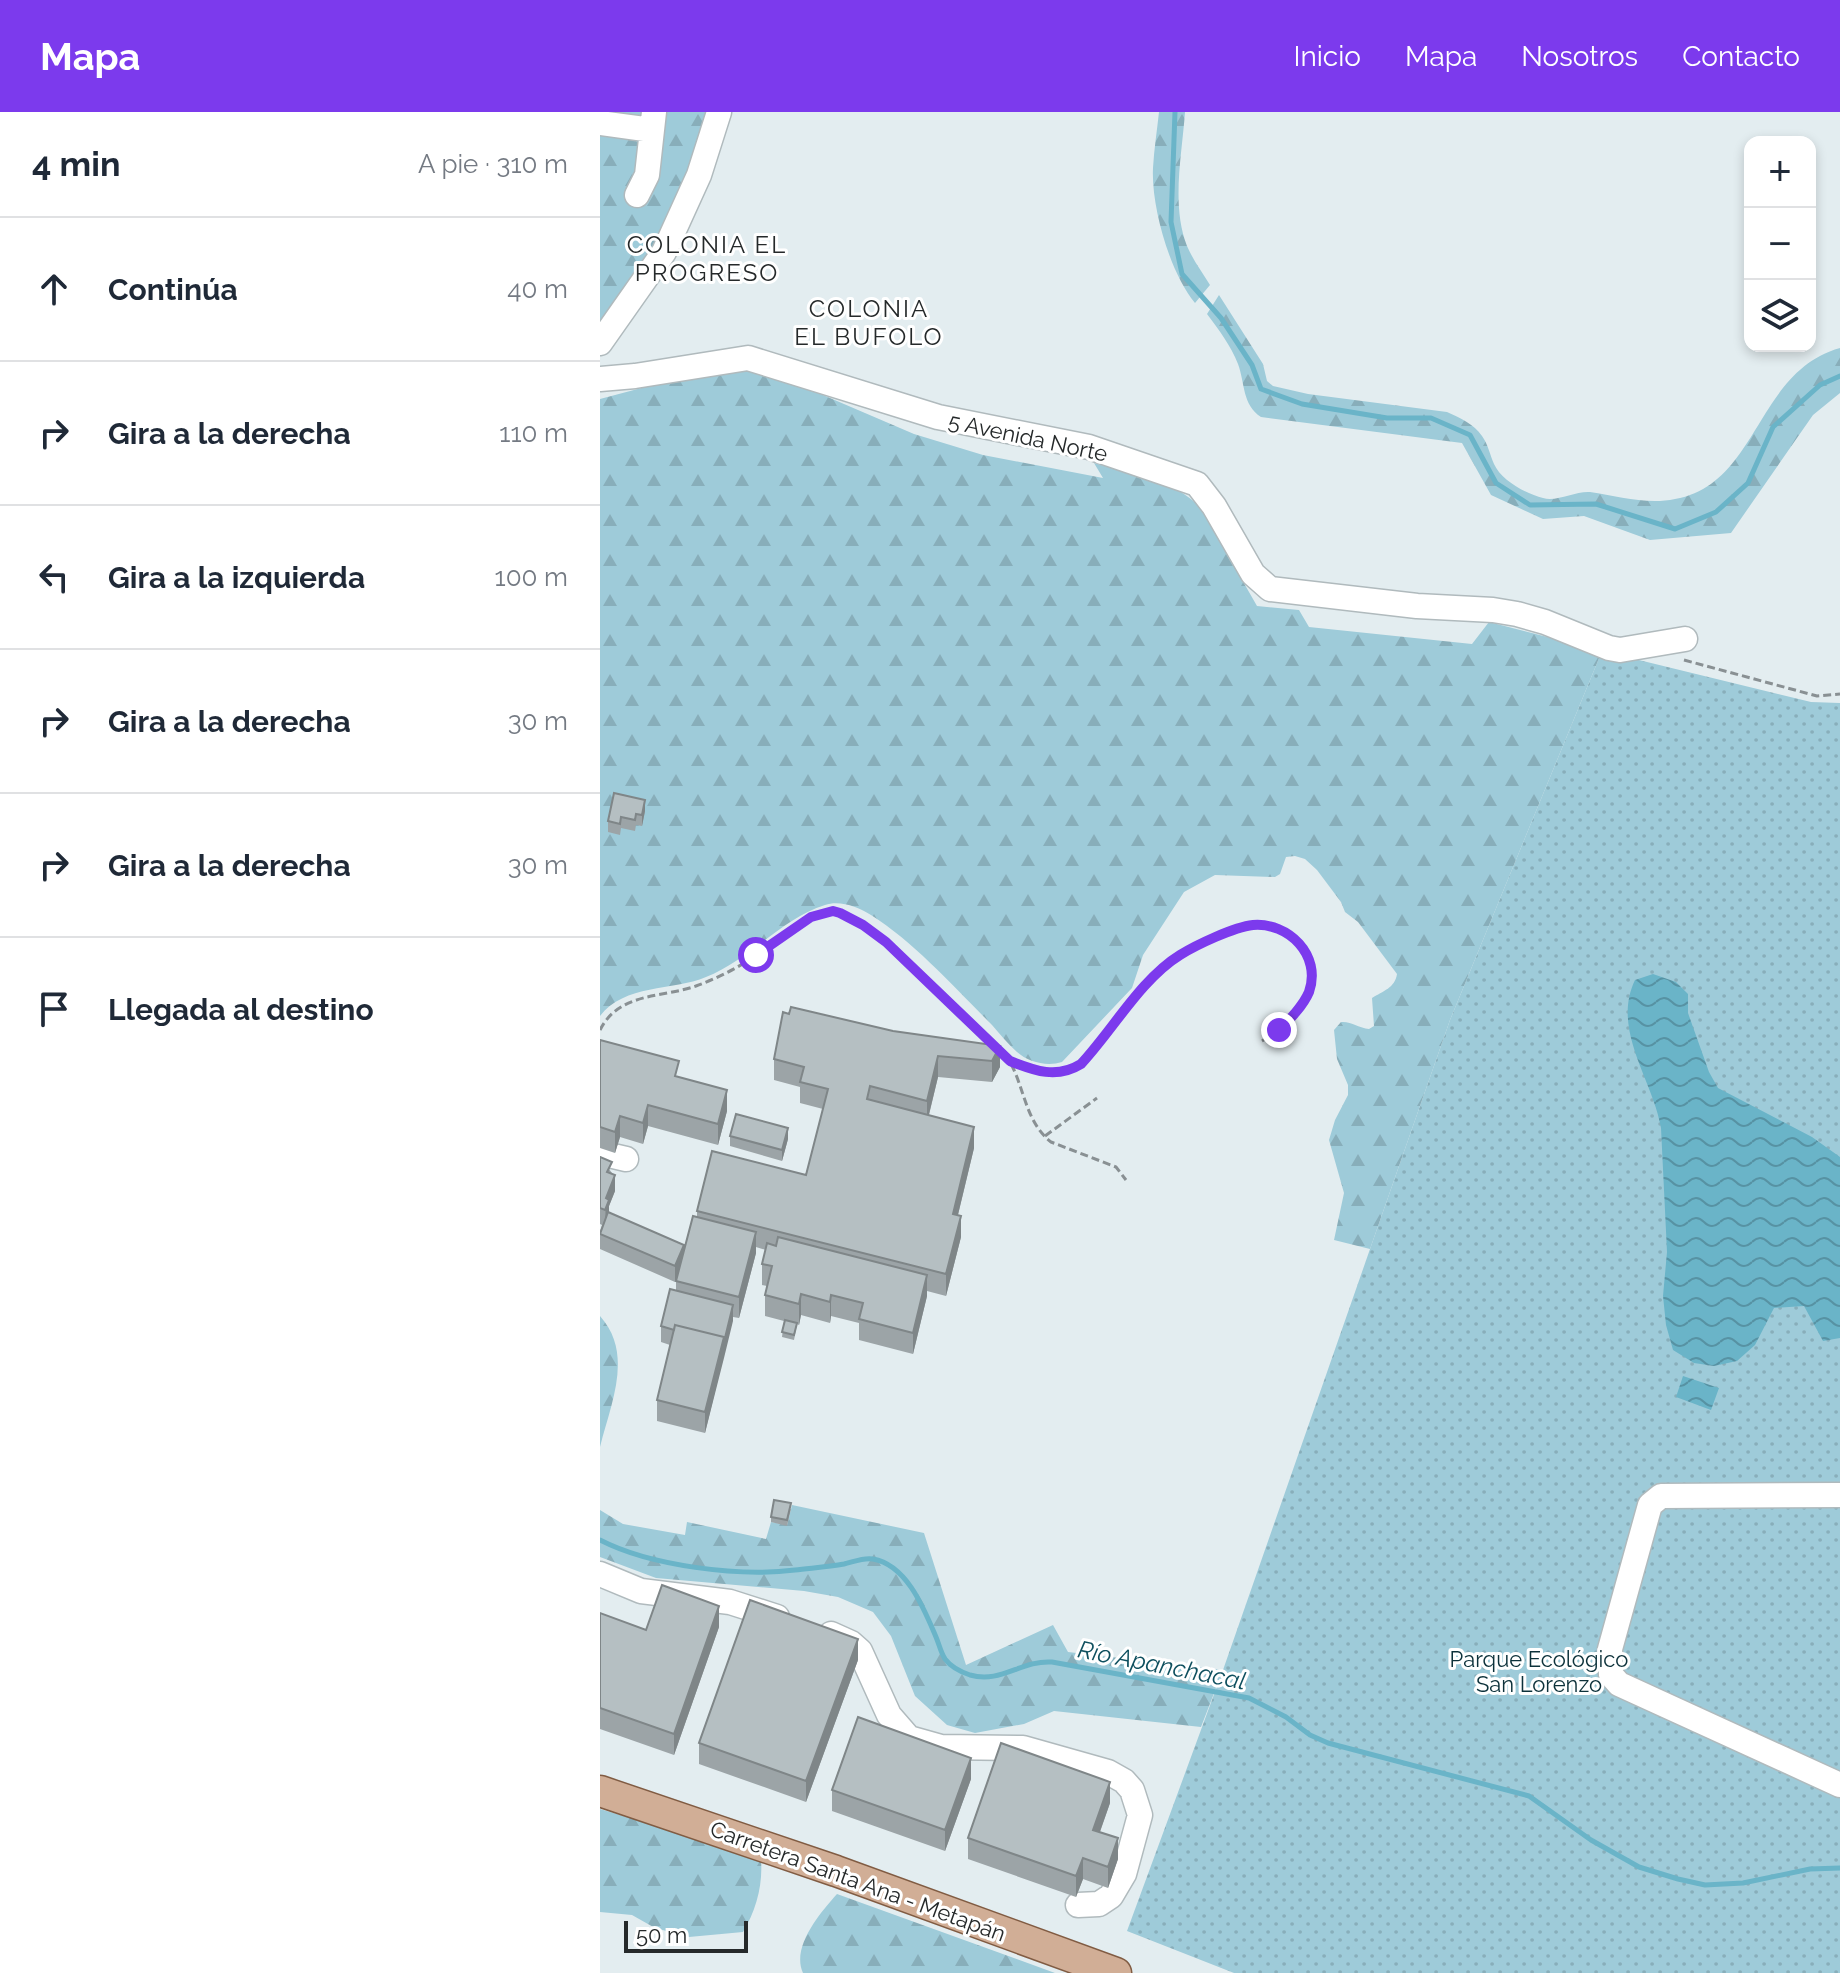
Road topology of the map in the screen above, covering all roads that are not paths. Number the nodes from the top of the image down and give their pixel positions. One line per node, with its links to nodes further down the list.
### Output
1 (719, 112): 5 (street)
2 (653, 121): 3 (street); 4 (street)
3 (600, 123)
4 (637, 195)
5 (600, 343)
6 (600, 379): 7 (street, 5 Avenida Norte)
7 (1684, 650)
8 (600, 1153): 9 (street)
9 (626, 1159)
10 (1840, 1495): 12 (street)
11 (600, 1574): 14 (street)
12 (1840, 1785)
13 (600, 1791): 15 (main road, Carretera Santa Ana - Metapán)
14 (1078, 1905)
15 (1116, 1973)

